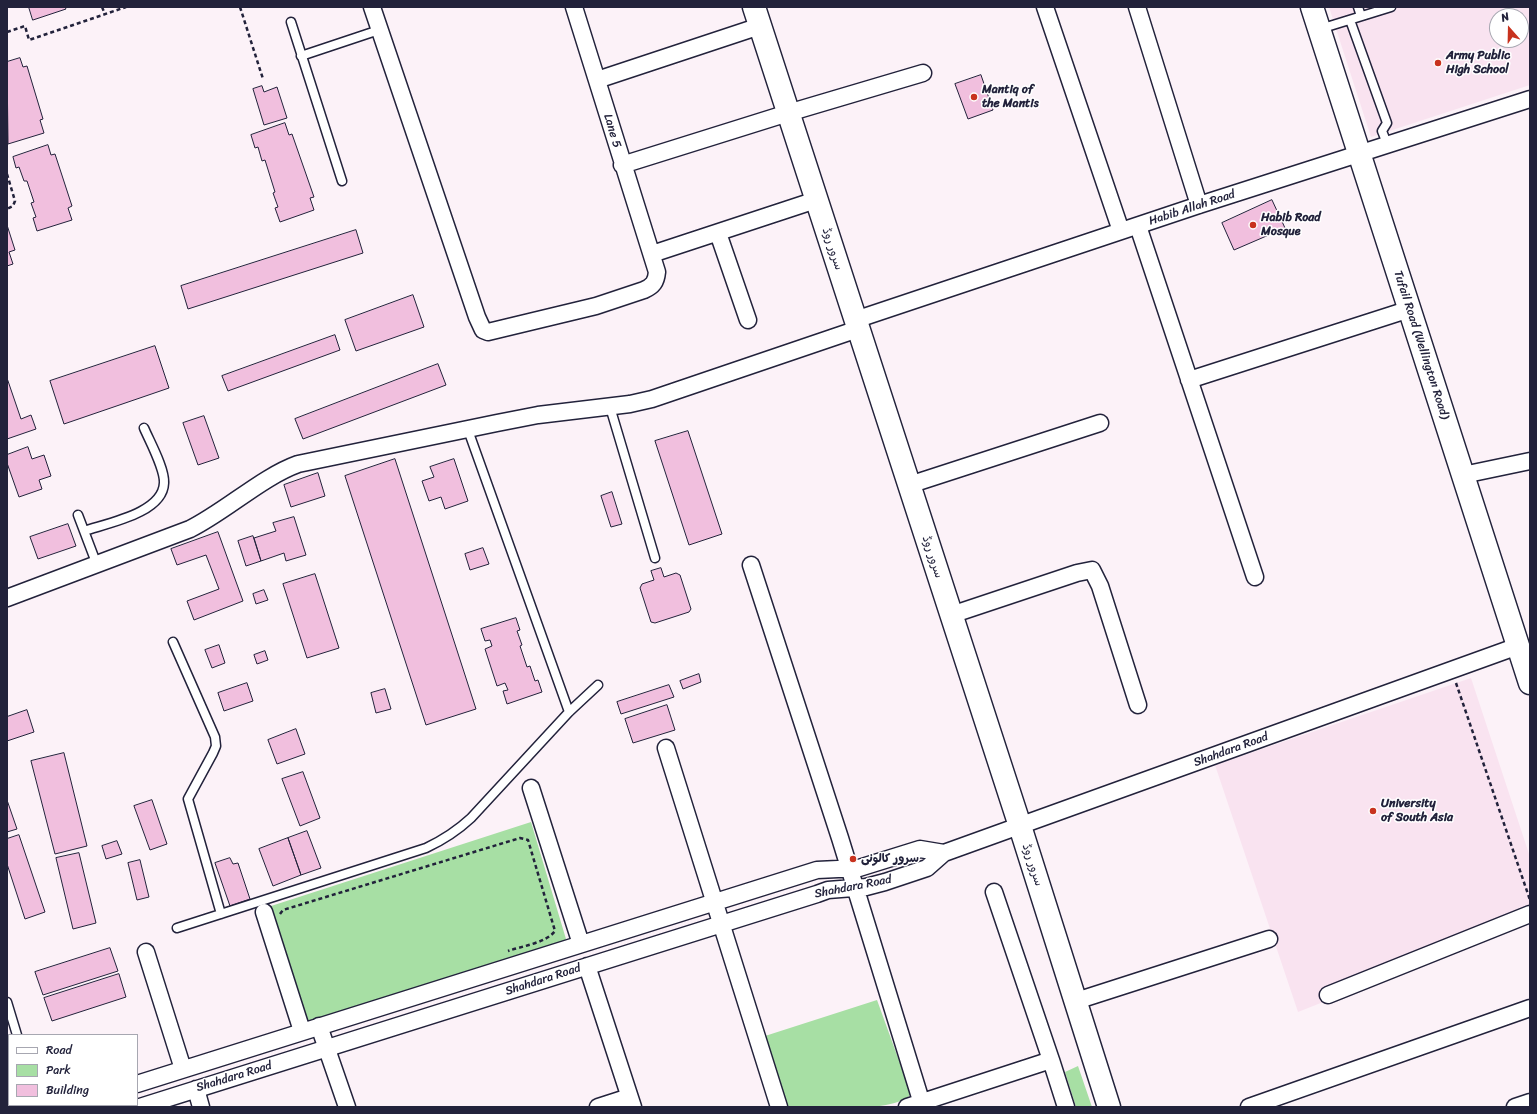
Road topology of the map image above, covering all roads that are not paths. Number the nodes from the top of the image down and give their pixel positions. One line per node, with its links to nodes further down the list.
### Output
1 (372, 7): 13 (street)
2 (574, 7): 16 (street, Lane 5)
3 (1046, 7): 26 (street)
4 (1137, 7): 24 (street)
5 (1312, 7): 12 (street, Tufail Road (Wellington Road))
6 (1358, 7): 9 (lane)
7 (1391, 7): 9 (lane)
8 (757, 16): 16 (street); 18 (street, سرور روڈ)
9 (1361, 16): 10 (lane)
10 (1350, 20): 12 (lane); 19 (lane)
11 (291, 22): 14 (lane)
12 (1320, 29): 20 (street, Tufail Road (Wellington Road))
13 (379, 30): 14 (lane); 28 (street, Lane 5)
14 (301, 56): 22 (lane)
15 (923, 73): 18 (street)
16 (597, 80): 21 (street, Lane 5)
17 (1530, 99): 19 (street, Habib Allah Road)
18 (788, 113): 21 (street); 23 (street, سرور روڈ)
19 (1388, 146): 20 (street, Habib Allah Road)
20 (1359, 155): 24 (street, Habib Allah Road); 29 (street, Tufail Road (Wellington Road))
21 (622, 165): 28 (street, Lane 5)
22 (342, 181)
23 (816, 200): 27 (street); 31 (street, سرور روڈ)
24 (1199, 205): 25 (street, Habib Allah Road)
25 (1138, 226): 26 (street, Habib Allah Road); 32 (street)
26 (1120, 231): 31 (street, Habib Allah Road)
27 (718, 233): 28 (street); 30 (street)
28 (652, 254)
29 (1410, 310): 32 (street); 38 (street, Tufail Road (Wellington Road))
30 (748, 320)
31 (857, 324): 33 (street, Habib Allah Road); 39 (street, سرور روڈ)
32 (1189, 380): 45 (street)
33 (610, 407): 36 (street, Habib Allah Road); 42 (lane)
34 (1100, 423): 39 (street)
35 (144, 428): 41 (lane)
36 (468, 430): 43 (street, Habib Allah Road); 53 (lane)
37 (1530, 461): 38 (street)
38 (1463, 475): 49 (street, Tufail Road (Wellington Road))
39 (909, 485): 47 (street, سرور روڈ)
40 (78, 514): 41 (lane)
41 (84, 531): 43 (lane)
42 (655, 558)
43 (97, 565): 46 (street, Habib Allah Road)
44 (751, 565): 58 (street)
45 (1255, 577)
46 (7, 598)
47 (951, 615): 52 (street); 56 (street, سرور روڈ)
48 (173, 642): 63 (lane)
49 (1518, 646): 50 (street, Tufail Road (Wellington Road)); 56 (street, Shahdara Road)
50 (1530, 683)
51 (598, 685): 53 (lane)
52 (1138, 705)
53 (569, 712): 63 (lane)
54 (666, 748): 61 (street)
55 (531, 788): 68 (street)
56 (1020, 826): 57 (street, Shahdara Road); 72 (street, سرور روڈ)
57 (944, 853): 58 (street, Shahdara Road); 59 (street, Shahdara Road)
58 (850, 869): 59 (street); 61 (street, Shahdara Road)
59 (856, 888): 65 (street, Shahdara Road); 85 (street)
60 (994, 892): 79 (street)
61 (714, 902): 65 (street); 68 (street, Shahdara Road)
62 (264, 912): 76 (street)
63 (221, 914): 66 (lane)
64 (1530, 914): 71 (street)
65 (721, 923): 70 (street, Shahdara Road); 90 (street)
66 (177, 928)
67 (1269, 939): 72 (street)
68 (581, 944): 75 (street, Shahdara Road)
69 (146, 952): 80 (street)
70 (587, 966): 78 (street, Shahdara Road); 83 (street)
71 (1328, 995)
72 (1076, 1001): 92 (street, سرور روڈ)
73 (7, 1002): 77 (lane)
74 (1530, 1008): 93 (street)
75 (319, 1026): 76 (street, Shahdara Road); 78 (street)
76 (302, 1031): 80 (street, Shahdara Road)
77 (17, 1034)
78 (327, 1049): 82 (street, Shahdara Road); 88 (street)
79 (1051, 1060): 85 (street); 91 (street)
80 (183, 1069): 81 (street, Shahdara Road)
81 (138, 1084)
82 (196, 1089): 86 (street, Shahdara Road); 87 (street)
83 (631, 1102): 89 (street)
84 (1530, 1102): 94 (street)
85 (917, 1106)
86 (140, 1107)
87 (201, 1107)
88 (347, 1107)
89 (598, 1107)
90 (779, 1107)
91 (1066, 1107)
92 (1109, 1107)
93 (1249, 1107)
94 (1515, 1107)

